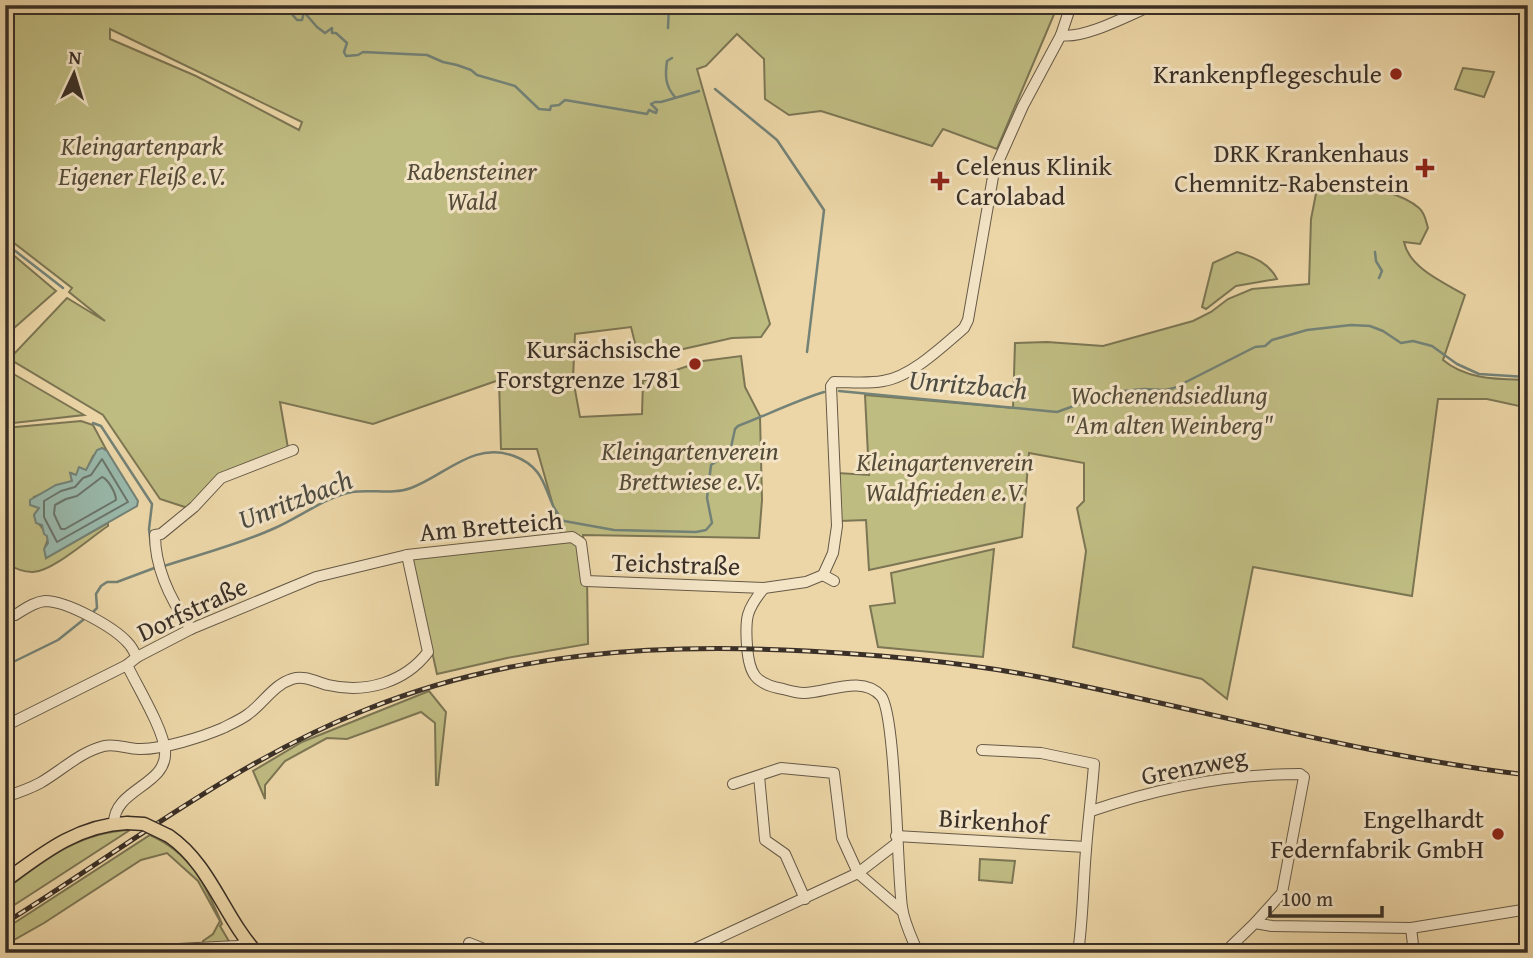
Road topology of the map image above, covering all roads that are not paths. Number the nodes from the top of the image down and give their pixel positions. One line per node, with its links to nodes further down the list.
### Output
1 (1071, 5): 3 (street)
2 (1153, 5): 3 (street)
3 (1061, 35): 6 (street)
4 (293, 450): 11 (street)
5 (407, 555): 7 (street, Am Bretteich); 11 (street, Dorfstraße); 15 (street)
6 (823, 575): 8 (street); 9 (street, Teichstraße)
7 (586, 581): 9 (street, Teichstraße)
8 (834, 581)
9 (764, 588): 22 (street)
10 (15, 615): 12 (street)
11 (191, 629): 12 (street, Dorfstraße)
12 (137, 657): 13 (street, Dorfstraße)
13 (127, 665): 14 (street, Dorfstraße); 15 (street)
14 (5, 726)
15 (164, 746): 19 (street); 21 (street)
16 (982, 750): 20 (street)
17 (759, 776): 18 (street); 24 (street); 26 (street)
18 (733, 784)
19 (5, 797)
20 (1091, 811): 23 (street); 29 (street, Grenzweg)
21 (121, 823): 25 (main road); 32 (main road, bridge)
22 (897, 840): 23 (street, Birkenhof); 24 (street); 28 (street)
23 (1086, 847): 37 (street)
24 (858, 873): 26 (street); 28 (street)
25 (5, 881)
26 (805, 899): 35 (street)
27 (1528, 909): 30 (street)
28 (902, 911): 36 (street)
29 (1255, 923): 30 (street); 38 (street)
30 (1411, 928): 39 (street)
31 (469, 943): 34 (street)
32 (252, 948): 33 (street)
33 (100, 953)
34 (494, 953)
35 (686, 953)
36 (918, 953)
37 (1078, 953)
38 (1224, 953)
39 (1414, 953)

